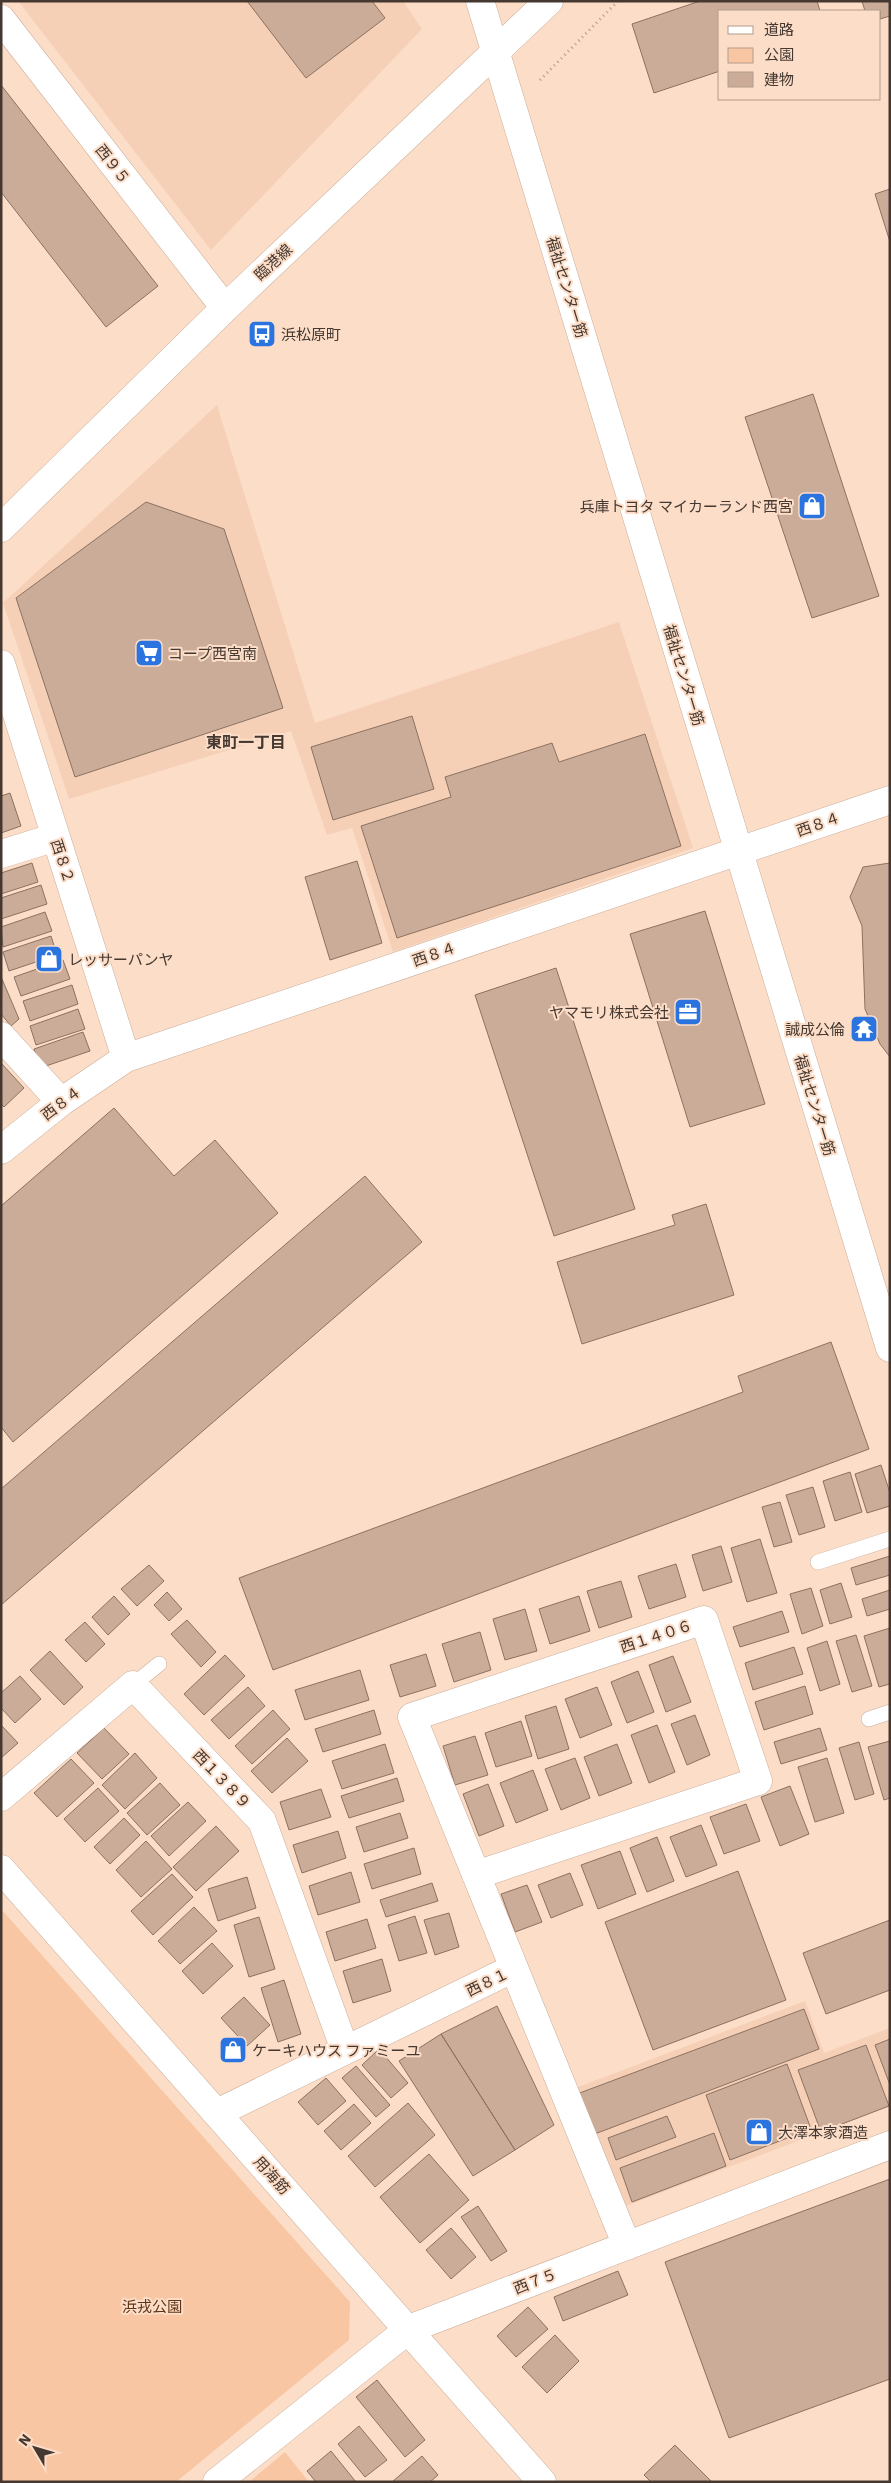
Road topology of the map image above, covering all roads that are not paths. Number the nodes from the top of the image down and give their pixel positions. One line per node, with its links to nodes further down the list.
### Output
1 (480, 1): 4 (street, 福祉センター筋)
2 (549, 1): 4 (street, 臨港線)
3 (1, 19): 5 (street, 西９５)
4 (496, 51): 5 (street, 臨港線); 10 (street, 福祉センター筋)
5 (225, 308): 6 (street, 臨港線)
6 (1, 528)
7 (1, 664): 9 (street, 西８２)
8 (890, 800): 10 (street, 西８４)
9 (56, 837): 11 (street); 13 (street, 西８２)
10 (737, 851): 13 (street, 西８４); 16 (street, 福祉センター筋)
11 (1, 854)
12 (1, 1036): 14 (street)
13 (126, 1058): 14 (street, 西８４)
14 (61, 1102): 15 (street, 西８４)
15 (1, 1150)
16 (890, 1348)
17 (890, 1538): 18 (lane)
18 (818, 1562)
19 (159, 1664): 20 (lane)
20 (133, 1686): 23 (street); 27 (street, 西１３８９)
21 (890, 1712): 22 (lane)
22 (869, 1719)
23 (1, 1797)
24 (1, 1869): 28 (street, 用海筋)
25 (476, 1874): 25 (street, 西１４０６); 26 (street, 西１４０６)
26 (514, 1968): 27 (street, 西８１); 30 (street, 西８１)
27 (345, 2050): 28 (street, 西８１)
28 (217, 2113): 31 (street, 用海筋)
29 (890, 2145): 30 (street, 西７５)
30 (627, 2246): 31 (street, 西７５)
31 (409, 2329): 32 (street, 西７５); 33 (street, 用海筋)
32 (217, 2482)
33 (542, 2482)

